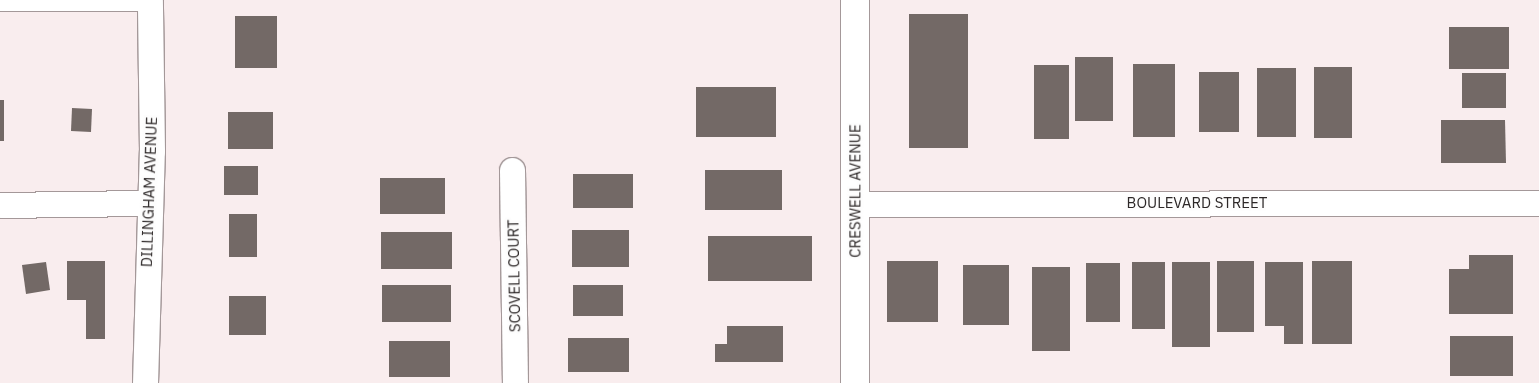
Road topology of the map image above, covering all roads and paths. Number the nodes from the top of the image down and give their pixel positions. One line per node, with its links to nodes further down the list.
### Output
1 (855, 0): 7 (street, CRESWELL AVENUE)
2 (150, 3): 3 (lane); 5 (street, DILLINGHAM AVENUE)
3 (0, 5)
4 (512, 170): 10 (street, SCOVELL COURT)
5 (150, 203): 8 (street); 9 (street, DILLINGHAM AVENUE)
6 (1539, 203): 7 (street, BOULEVARD STREET)
7 (855, 204): 11 (street, CRESWELL AVENUE)
8 (0, 205)
9 (145, 383)
10 (515, 383)
11 (855, 383)

